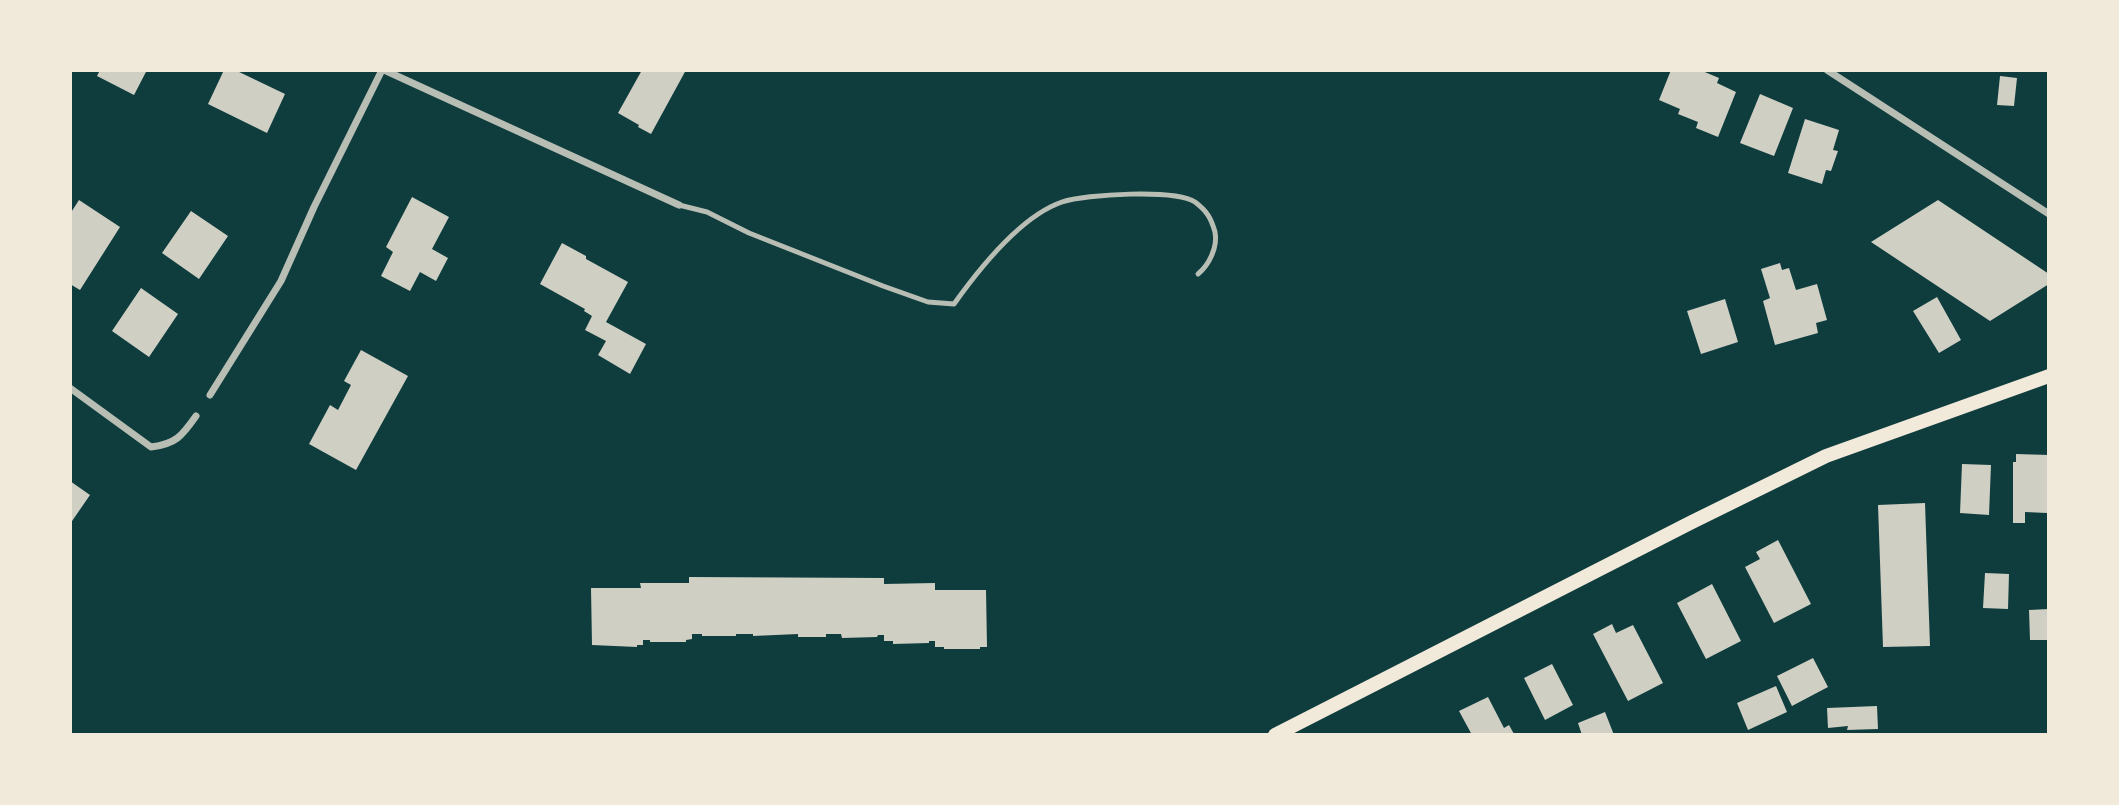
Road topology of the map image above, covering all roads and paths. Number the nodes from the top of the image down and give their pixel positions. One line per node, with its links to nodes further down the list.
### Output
1 (383, 70): 3 (street); 8 (street)
2 (1827, 70): 4 (street)
3 (679, 205): 5 (lane)
4 (2049, 214)
5 (1198, 274)
6 (2049, 376): 10 (main road)
7 (70, 388): 9 (street)
8 (211, 395)
9 (196, 416)
10 (1275, 735)

